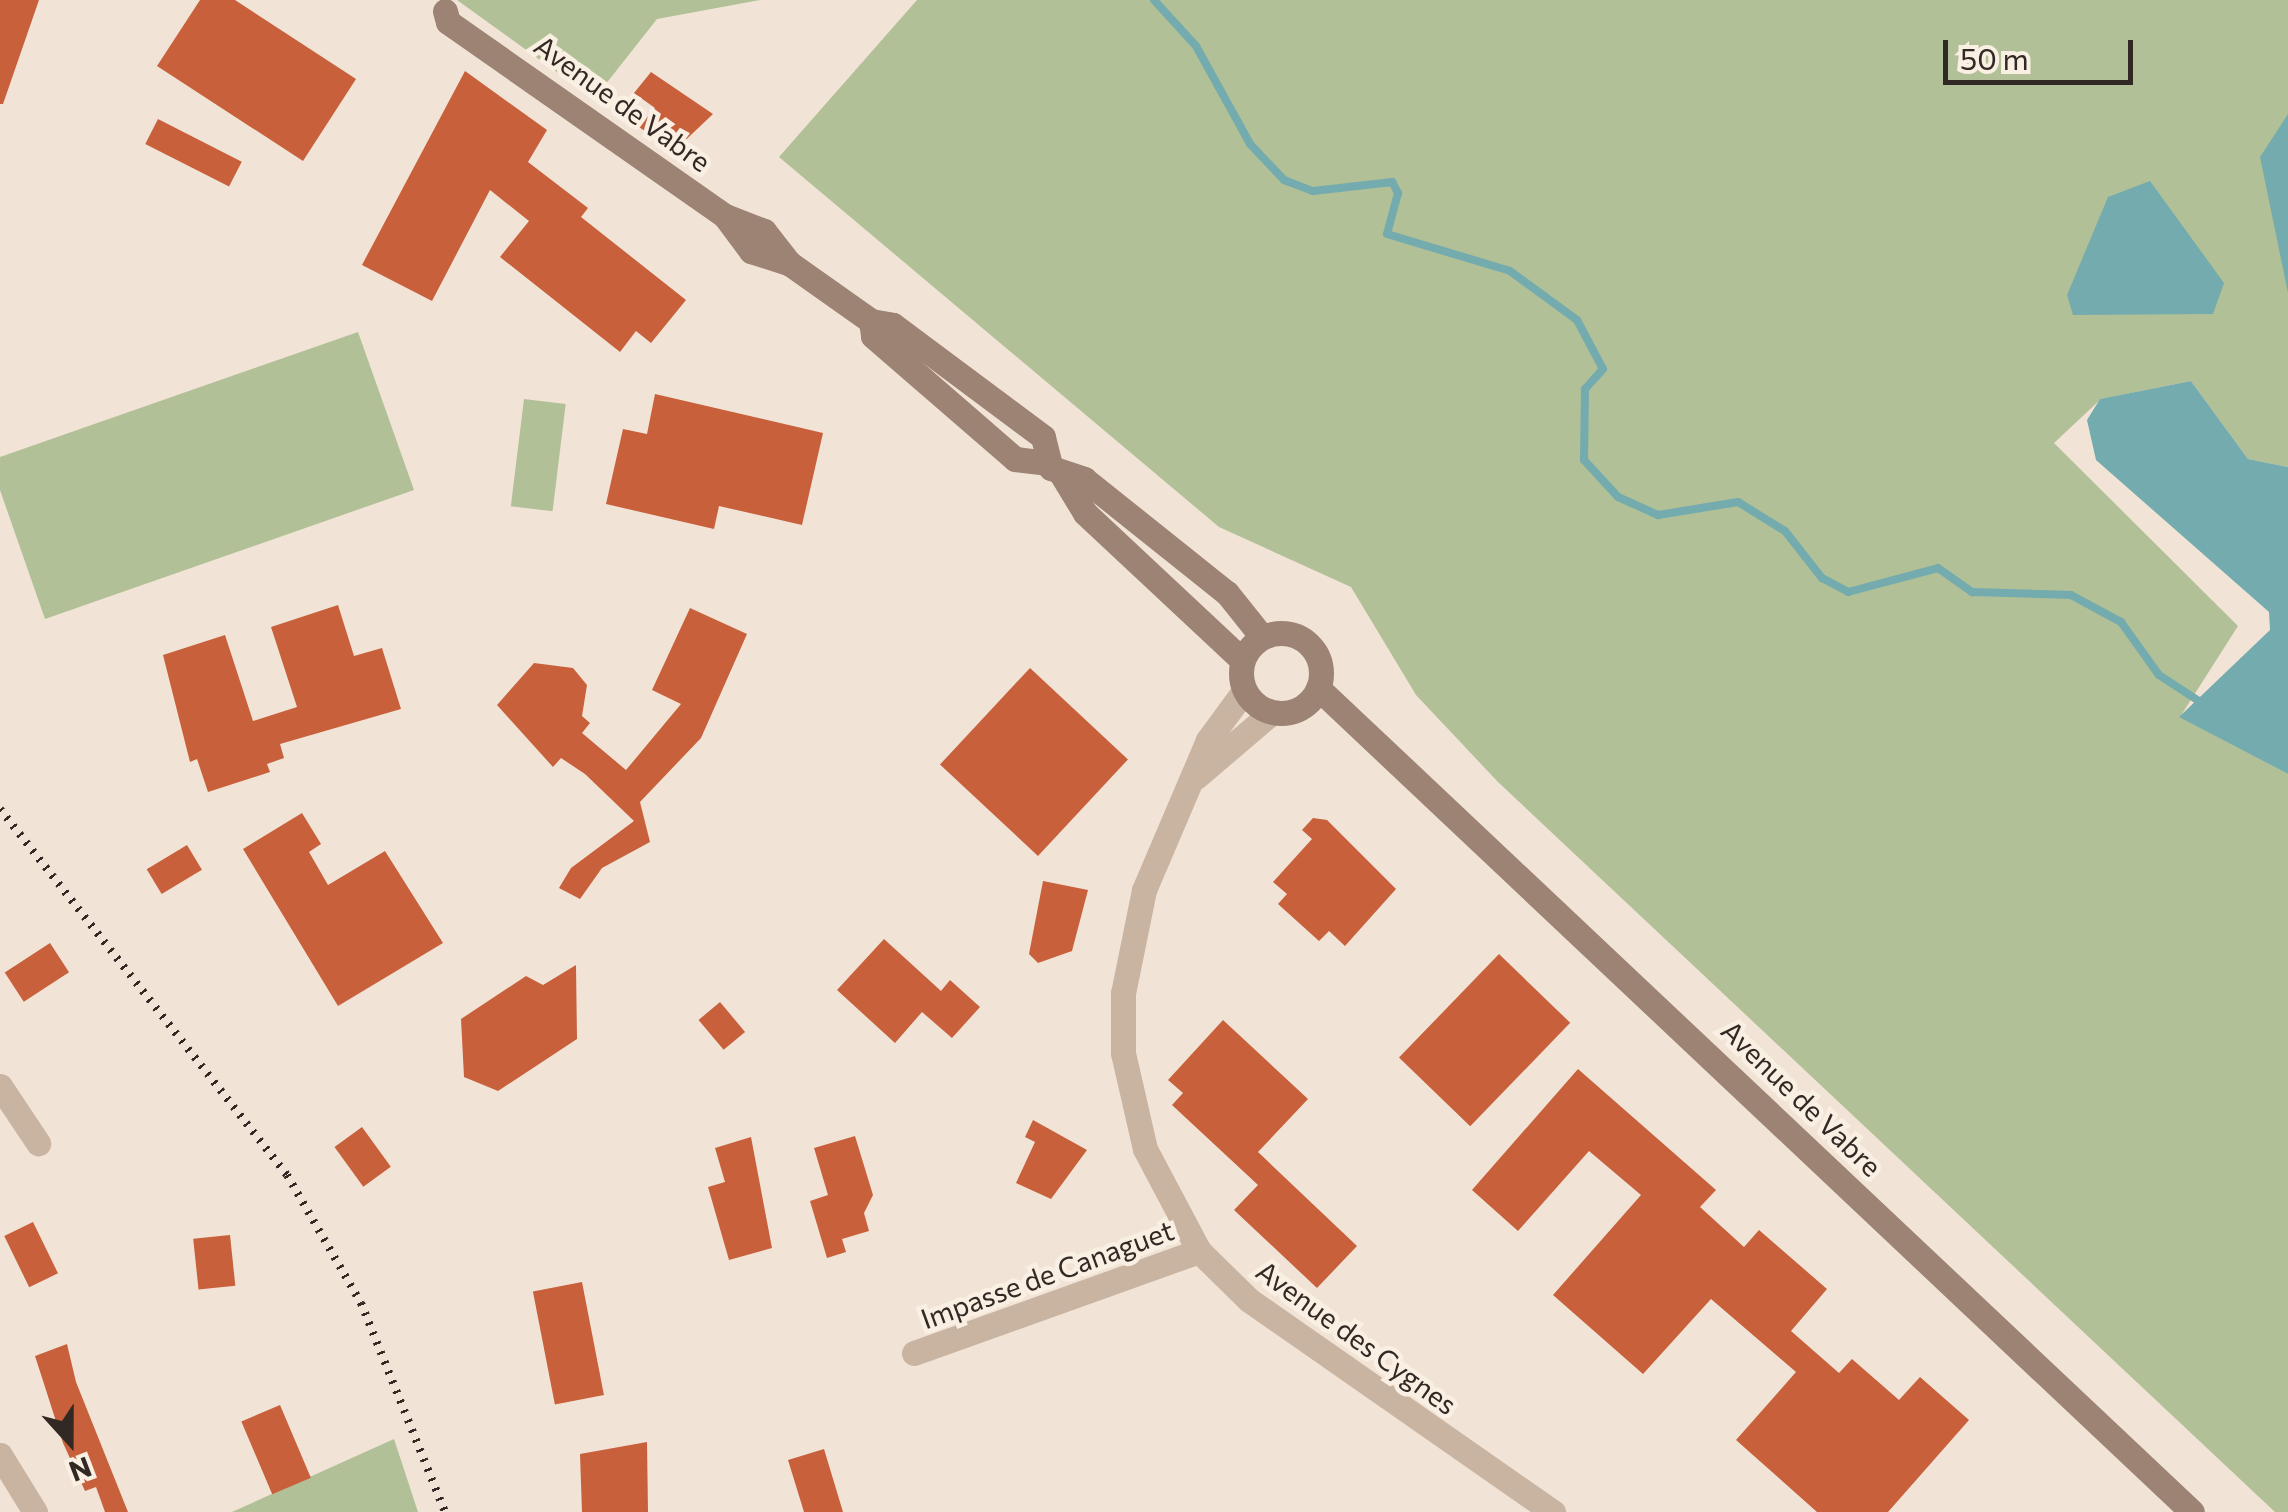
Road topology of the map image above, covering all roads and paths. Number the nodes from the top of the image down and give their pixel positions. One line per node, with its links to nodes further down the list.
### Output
1 (436, 5): 2 (main road, Avenue de Vabre)
2 (1054, 469): 3 (main road, Avenue de Vabre); 4 (main road)
3 (1262, 637): 4 (main road); 5 (main road)
4 (1242, 660): 6 (main road)
5 (1318, 688): 7 (main road); 9 (main road, Avenue de Vabre)
6 (1244, 691): 8 (main road); 10 (street, Avenue des Cygnes)
7 (1299, 709): 8 (main road); 9 (main road, Avenue de Vabre)
8 (1271, 713): 10 (street, Avenue des Cygnes)
9 (1363, 736): 18 (main road, Avenue de Vabre)
10 (1196, 777): 13 (street, Avenue des Cygnes)
11 (0, 1086): 12 (street)
12 (38, 1142)
13 (1200, 1251): 14 (street, Impasse de Canaguet); 17 (street, Avenue des Cygnes)
14 (914, 1353)
15 (1, 1458): 16 (street)
16 (35, 1512)
17 (1553, 1512)
18 (2192, 1512)

